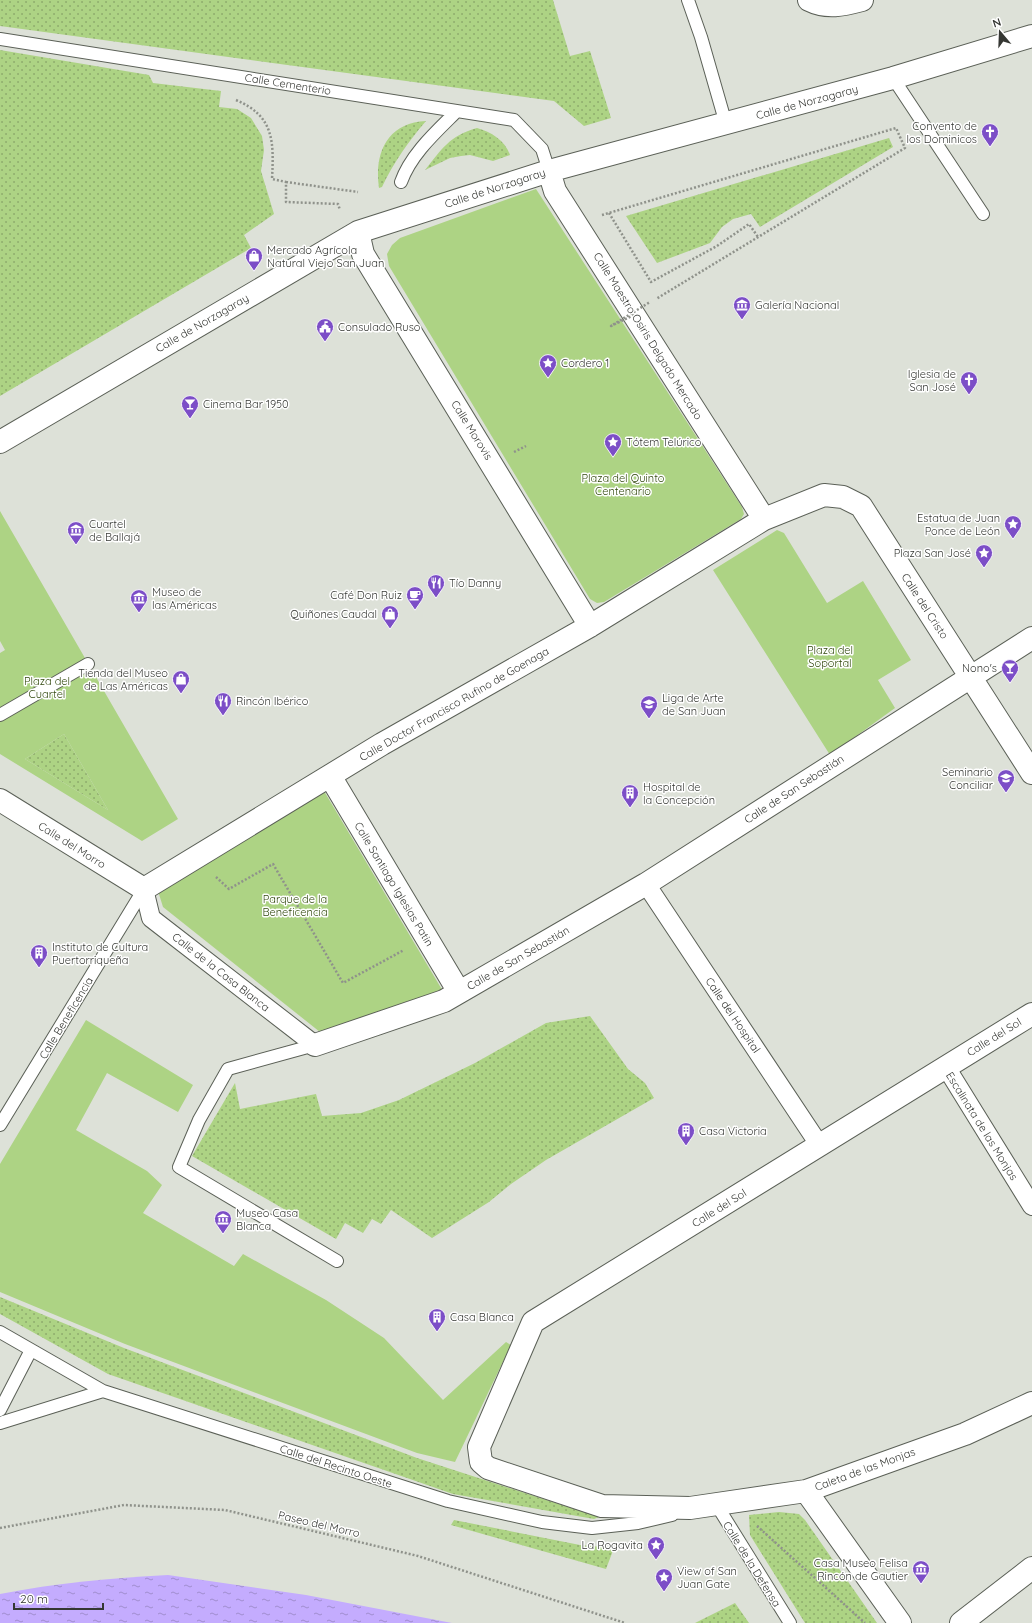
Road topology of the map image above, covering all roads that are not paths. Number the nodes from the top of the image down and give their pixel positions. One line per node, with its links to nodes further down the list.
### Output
1 (688, 0): 8 (lane)
2 (809, 0): 3 (street)
3 (862, 0)
4 (1032, 36): 6 (street, Calle de Norzagaray)
5 (0, 39): 7 (lane, Calle Cementerio)
6 (893, 78): 8 (street, Calle de Norzagaray); 11 (lane)
7 (457, 111): 9 (lane, Calle Cementerio); 10 (lane)
8 (726, 124): 9 (street, Calle de Norzagaray)
9 (549, 171): 12 (street, Calle de Norzagaray); 14 (street, Calle Maestro Osiris Delgado Mercado)
10 (401, 182)
11 (983, 214)
12 (358, 232): 13 (street, Calle de Norzagaray); 15 (street, Calle Morovis)
13 (0, 442)
14 (764, 519): 15 (street, Calle Doctor Francisco Rufino de Goenaga); 18 (street, Calle del Cristo)
15 (590, 626): 21 (street, Calle Doctor Francisco Rufino de Goenaga)
16 (1032, 638): 18 (street, Calle de San Sebastián)
17 (88, 664): 19 (lane)
18 (970, 676): 20 (street, Calle del Cristo); 23 (street, Calle de San Sebastián)
19 (0, 715)
20 (1032, 773)
21 (330, 776): 24 (street, Calle Doctor Francisco Rufino de Goenaga); 25 (street, Calle Santiago Iglesias Patin)
22 (0, 800): 24 (street, Calle del Morro)
23 (646, 884): 25 (street, Calle de San Sebastián); 30 (street, Calle del Hospital)
24 (144, 889): 27 (street, Calle de la Casa Blanca); 29 (lane, Calle Beneficencia)
25 (459, 992): 27 (street, Calle de San Sebastián)
26 (1032, 1014): 28 (street, Calle del Sol)
27 (315, 1045): 32 (lane, Calle de San Sebastián)
28 (946, 1067): 30 (street, Calle del Sol); 31 (street, Escalinata de las Monjas)
29 (0, 1126)
30 (820, 1146): 39 (street, Calle del Sol)
31 (1032, 1206)
32 (337, 1262)
33 (0, 1332): 34 (lane, Calle del Recinto Oeste)
34 (31, 1350): 35 (lane, Calle del Recinto Oeste); 37 (lane)
35 (103, 1391): 38 (lane); 41 (lane, Calle del Recinto Oeste)
36 (1032, 1403): 40 (street, Caleta de las Monjas)
37 (0, 1410)
38 (0, 1423)
39 (481, 1462): 41 (street, Caleta de las Monjas)
40 (806, 1491): 42 (street, Caleta de las Monjas); 45 (street)
41 (690, 1508): 42 (street, Caleta de las Monjas)
42 (721, 1513): 44 (lane, Calle de la Defensa)
43 (1032, 1568): 46 (street)
44 (790, 1623)
45 (900, 1623)
46 (961, 1623)

